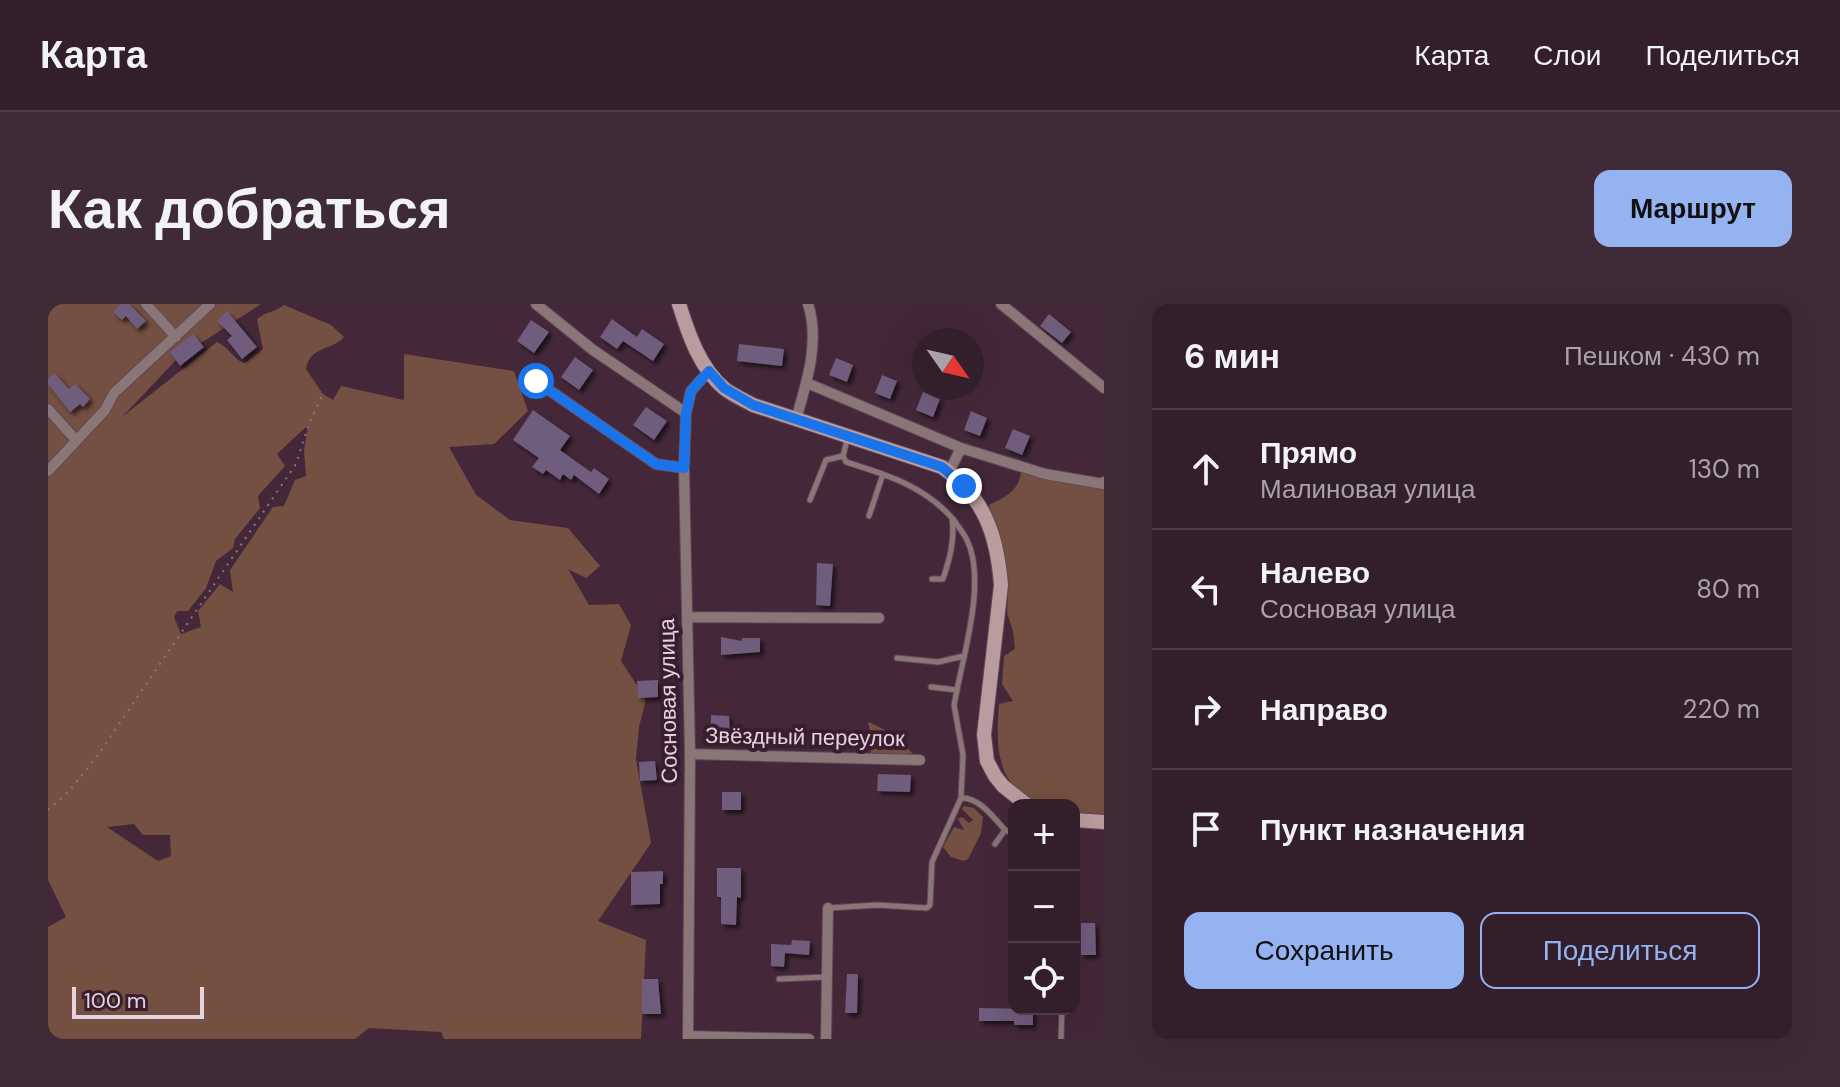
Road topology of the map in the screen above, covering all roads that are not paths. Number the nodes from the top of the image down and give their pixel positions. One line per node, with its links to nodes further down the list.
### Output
1 (146, 304): 7 (street)
2 (210, 304): 7 (street)
3 (536, 304): 13 (street)
4 (679, 304): 8 (street)
5 (808, 304): 10 (street)
6 (1001, 304): 11 (street)
7 (176, 337): 16 (street)
8 (709, 371): 13 (street, Сосновая улица); 14 (street)
9 (536, 381): 19 (street)
10 (807, 383): 14 (street); 17 (street)
11 (1104, 388)
12 (48, 409): 16 (street)
13 (686, 413): 19 (street, Сосновая улица)
14 (796, 419): 15 (street)
15 (849, 436): 18 (lane); 21 (street)
16 (76, 440): 20 (street)
17 (961, 448): 21 (street); 23 (street)
18 (843, 456): 22 (lane); 24 (lane)
19 (684, 468): 28 (street, Сосновая улица)
20 (48, 471)
21 (949, 472): 37 (street)
22 (883, 474): 25 (lane); 26 (lane)
23 (1104, 482)
24 (810, 500)
25 (869, 516)
26 (952, 518): 27 (lane); 30 (lane)
27 (932, 579)
28 (687, 617): 29 (street); 34 (street, Сосновая улица)
29 (879, 618)
30 (964, 656): 31 (lane); 33 (lane)
31 (897, 658)
32 (931, 687): 33 (lane)
33 (957, 690): 36 (lane)
34 (690, 754): 35 (street, Звёздный переулок); 47 (street, Сосновая улица)
35 (920, 760)
36 (961, 798): 40 (lane); 43 (lane)
37 (1019, 799)
38 (1080, 820): 39 (street)
39 (1104, 822)
40 (1005, 830): 41 (lane); 42 (lane)
41 (1008, 831)
42 (995, 844)
43 (828, 908): 44 (street)
44 (827, 977): 45 (lane); 49 (street)
45 (779, 979)
46 (1062, 1015): 50 (lane)
47 (688, 1038): 48 (street)
48 (809, 1039)
49 (826, 1039)
50 (1061, 1039)

